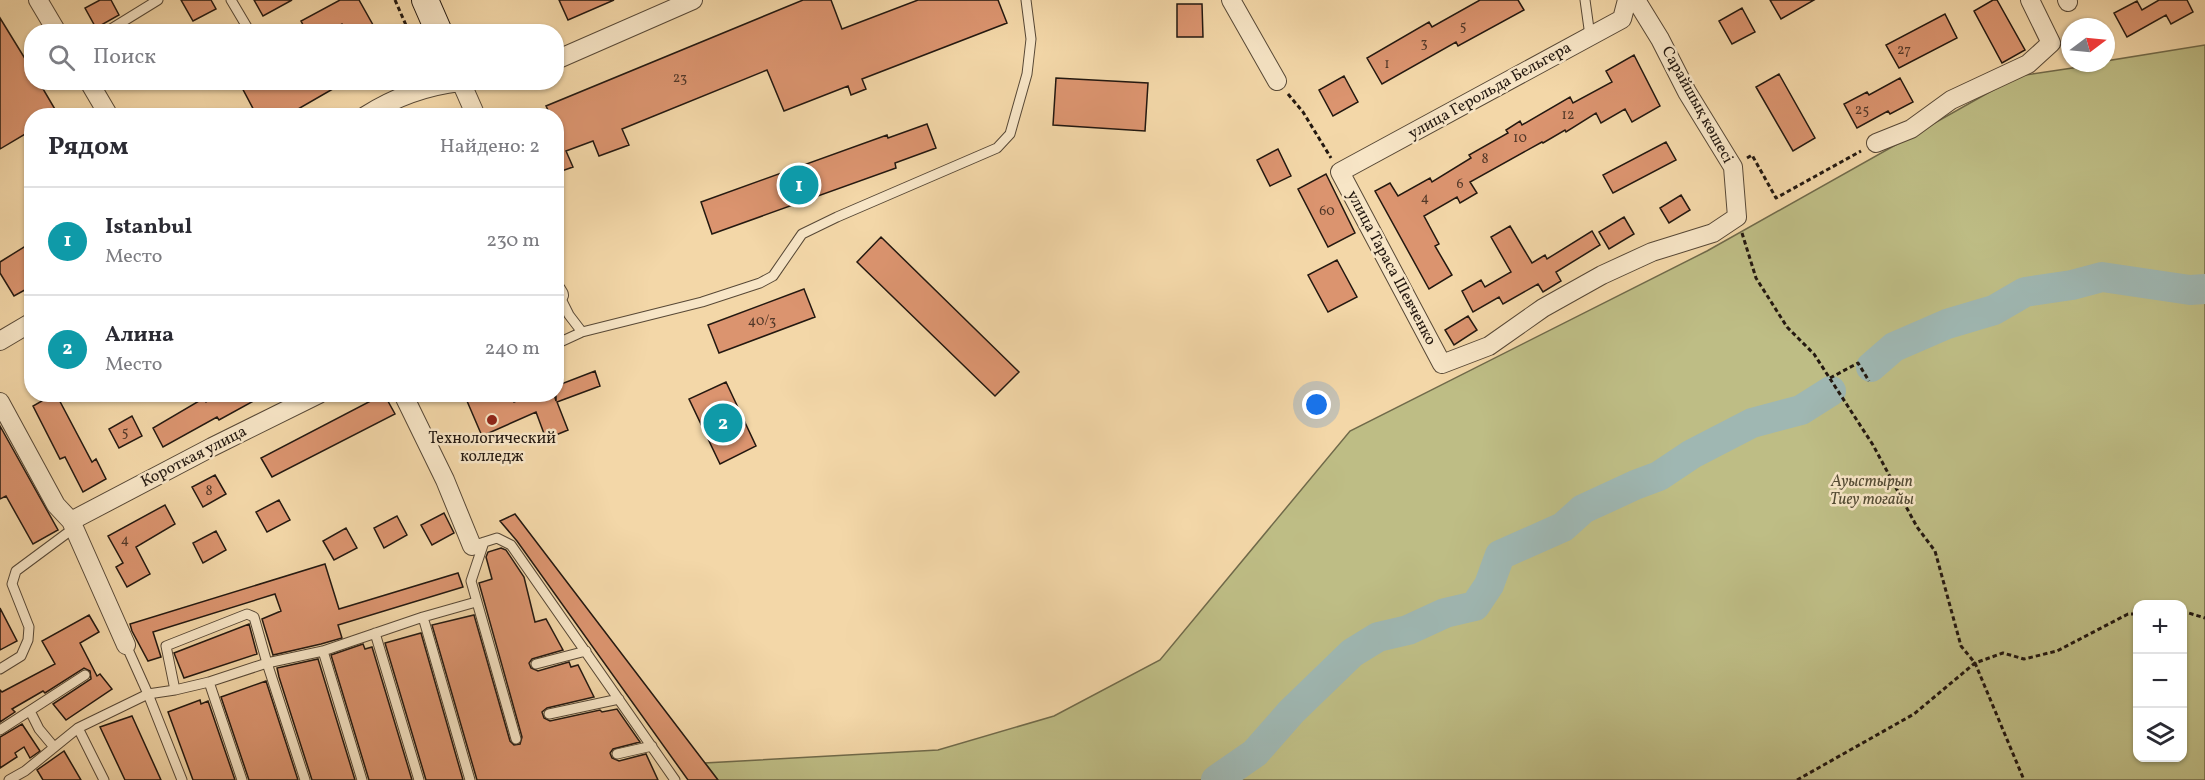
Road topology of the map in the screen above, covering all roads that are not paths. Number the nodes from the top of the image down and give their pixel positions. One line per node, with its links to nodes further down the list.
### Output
1 (38, 0): 12 (street)
2 (158, 0): 13 (lane)
3 (231, 0): 14 (lane)
4 (425, 0): 15 (street)
5 (693, 0): 17 (street)
6 (1026, 0): 29 (lane)
7 (1231, 0): 18 (street)
8 (1585, 0): 16 (lane)
9 (1627, 0): 16 (street, улица Герольда Бельгера)
10 (1636, 0): 32 (street, Сарайшық көшесі)
11 (2030, 0): 25 (street)
12 (52, 24)
13 (119, 24)
14 (245, 24)
15 (436, 24)
16 (1590, 36): 26 (street, улица Герольда Бельгера)
17 (564, 56)
18 (1277, 81)
19 (94, 90): 22 (street)
20 (421, 90): 23 (street)
21 (464, 90): 24 (street)
22 (104, 108)
23 (378, 108)
24 (472, 108)
25 (1876, 143)
26 (1340, 172): 32 (street, улица Тараса Шевченко)
27 (564, 306): 29 (lane)
28 (24, 327): 31 (street)
29 (582, 332): 30 (lane)
30 (564, 340)
31 (0, 341)
32 (1442, 364)
33 (0, 402): 36 (street)
34 (303, 402): 36 (street, Короткая улица)
35 (407, 402): 37 (street)
36 (72, 525): 41 (street); 46 (lane)
37 (478, 544): 38 (lane); 43 (lane)
38 (477, 602): 39 (lane); 56 (lane)
39 (423, 617): 40 (lane); 69 (lane)
40 (375, 633): 42 (lane); 68 (lane)
41 (126, 645): 50 (lane)
42 (323, 651): 44 (lane); 67 (lane)
43 (586, 651): 45 (lane); 51 (lane)
44 (267, 663): 48 (lane); 49 (lane); 66 (lane)
45 (536, 664)
46 (0, 669)
47 (86, 675): 52 (lane)
48 (209, 682): 49 (lane); 65 (lane)
49 (175, 690): 50 (lane)
50 (148, 694): 54 (lane); 64 (lane)
51 (619, 699): 53 (lane); 57 (lane)
52 (30, 711): 55 (lane); 58 (lane)
53 (549, 714)
54 (78, 728): 58 (lane); 63 (lane)
55 (0, 730)
56 (516, 739)
57 (651, 746): 59 (lane); 70 (lane)
58 (54, 747): 60 (lane)
59 (617, 754)
60 (25, 771): 61 (lane); 62 (lane)
61 (9, 780)
62 (30, 780)
63 (104, 780)
64 (182, 780)
65 (242, 780)
66 (305, 780)
67 (362, 780)
68 (419, 780)
69 (470, 780)
70 (675, 780)

